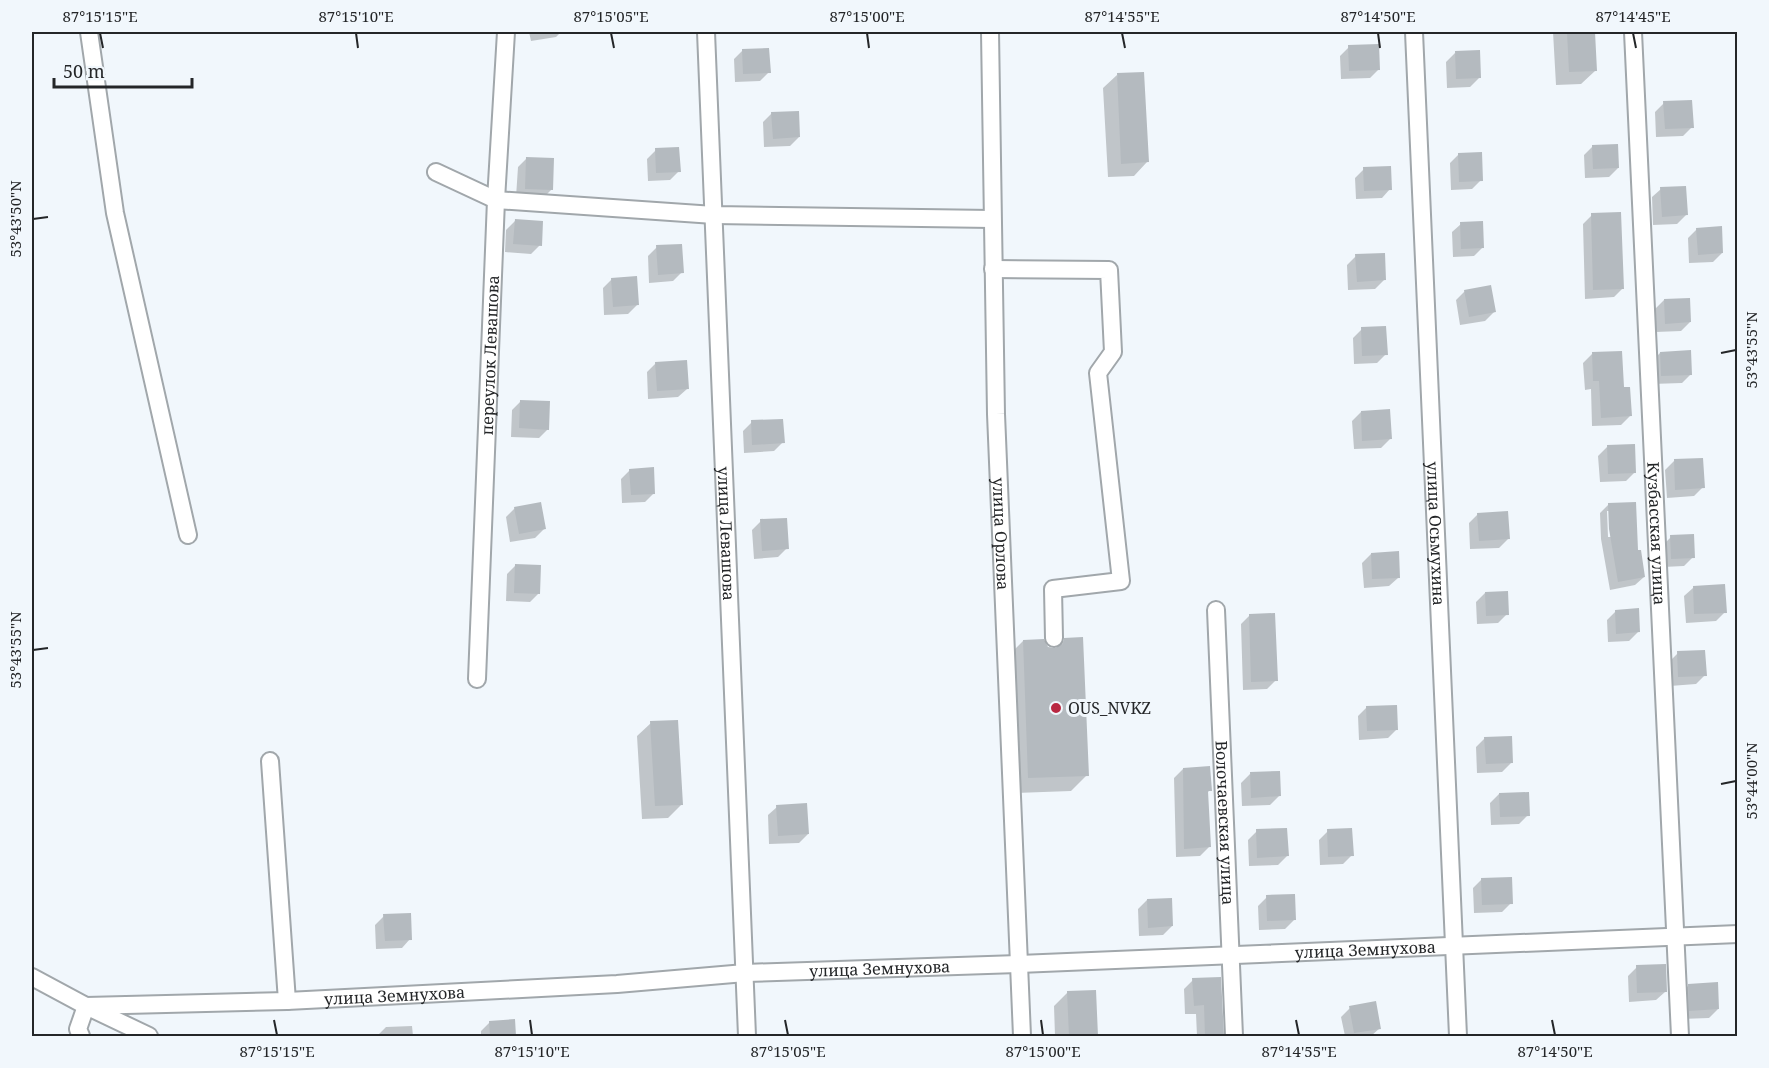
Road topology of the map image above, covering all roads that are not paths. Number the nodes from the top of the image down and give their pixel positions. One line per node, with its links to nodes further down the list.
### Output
1 (89, 32): 12 (street)
2 (506, 32): 8 (street, переулок Левашова)
3 (706, 32): 9 (street, улица Левашова)
4 (990, 32): 10 (street, улица Орлова)
5 (1414, 32): 19 (street, улица Осьмухина)
6 (1633, 32): 18 (street, Кузбасская улица)
7 (436, 172): 8 (street)
8 (496, 200): 9 (street); 15 (street, переулок Левашова)
9 (714, 215): 10 (street); 22 (street, улица Левашова)
10 (992, 219): 11 (street, улица Орлова)
11 (993, 269): 14 (street); 21 (street, улица Орлова)
12 (188, 535)
13 (1216, 610): 20 (street, Волочаевская улица)
14 (1054, 638)
15 (477, 679)
16 (270, 761): 24 (street)
17 (1737, 934): 18 (street, улица Земнухова)
18 (1676, 936): 19 (street, улица Земнухова); 32 (street, Кузбасская улица)
19 (1455, 946): 20 (street, улица Земнухова); 31 (street, улица Осьмухина)
20 (1231, 956): 21 (street, улица Земнухова); 30 (street, Волочаевская улица)
21 (1019, 964): 22 (street, улица Земнухова); 29 (street, улица Орлова)
22 (745, 973): 24 (street, улица Земнухова); 28 (street, улица Левашова)
23 (32, 977): 25 (street, улица Земнухова)
24 (287, 1000): 25 (street, улица Земнухова)
25 (86, 1006): 26 (street); 27 (street)
26 (81, 1036)
27 (149, 1036)
28 (747, 1036)
29 (1022, 1036)
30 (1234, 1036)
31 (1458, 1036)
32 (1680, 1036)

